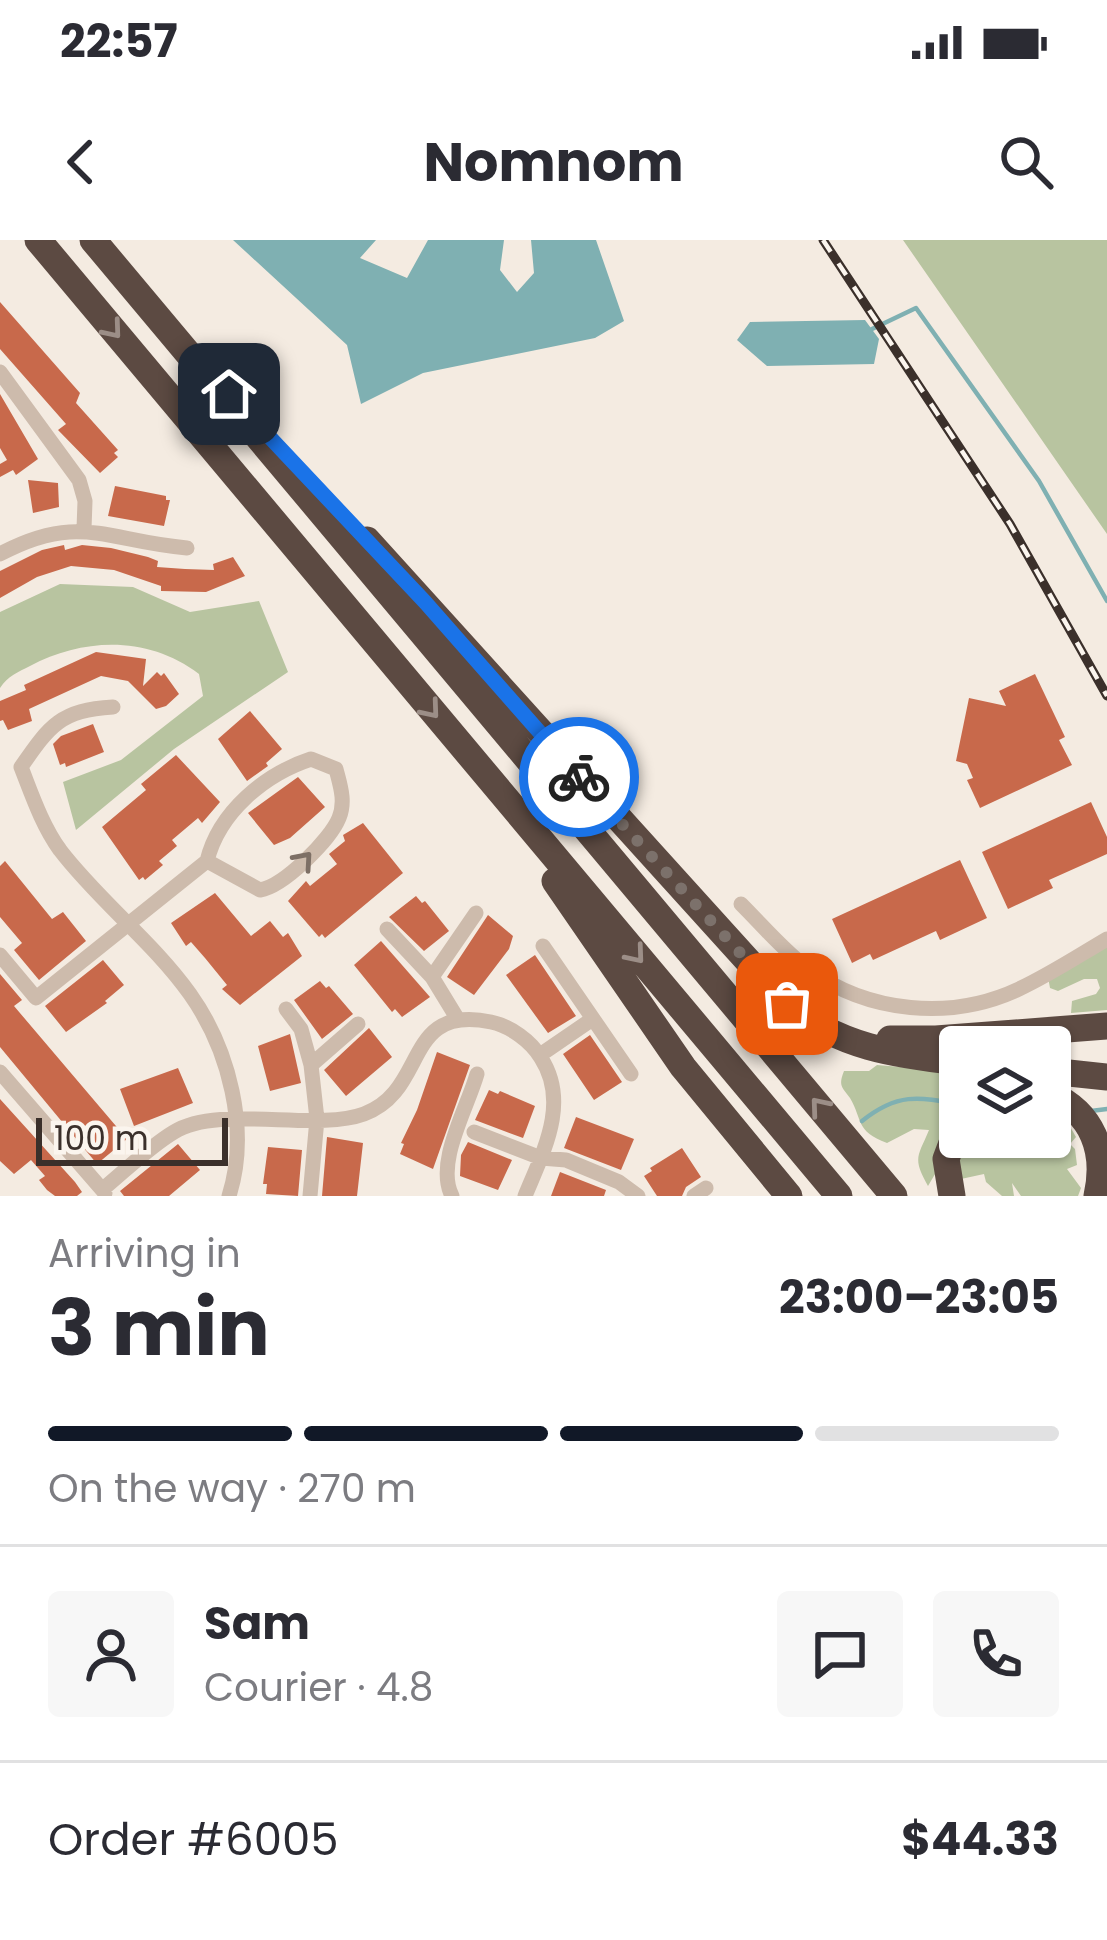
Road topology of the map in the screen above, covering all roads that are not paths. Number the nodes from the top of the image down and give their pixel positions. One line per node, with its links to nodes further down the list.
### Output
1 (38, 240): 9 (highway, one-way to 9)
2 (93, 240): 3 (highway)
3 (168, 329): 19 (highway); 47 (highway, one-way to 3)
4 (0, 372): 5 (street)
5 (84, 529): 6 (street); 7 (street)
6 (187, 548)
7 (0, 554)
8 (113, 707): 13 (street)
9 (533, 833): 45 (highway); 46 (highway, one-way to 46)
10 (207, 861): 10 (street, one-way to 10); 13 (street)
11 (742, 904): 15 (street)
12 (476, 913): 18 (street)
13 (127, 924): 17 (street); 34 (street)
14 (387, 929): 18 (street)
15 (1107, 939)
16 (543, 946): 22 (street)
17 (0, 956)
18 (432, 977): 21 (street)
19 (768, 982): 24 (highway); 26 (highway)
20 (286, 1009): 27 (street)
21 (457, 1018): 25 (street); 35 (street)
22 (591, 1020): 25 (street); 31 (street)
23 (358, 1024): 27 (street)
24 (1107, 1025)
25 (540, 1055): 37 (street)
26 (939, 1059)
27 (310, 1065): 35 (street)
28 (0, 1072): 39 (street)
29 (1071, 1073): 32 (highway)
30 (477, 1074): 42 (street)
31 (631, 1074)
32 (1107, 1077)
33 (1071, 1106): 49 (highway)
34 (236, 1119): 35 (street); 39 (street); 40 (street)
35 (317, 1119): 41 (street)
36 (474, 1132): 37 (street)
37 (541, 1158): 43 (street); 44 (street)
38 (946, 1158): 48 (highway)
39 (104, 1192)
40 (229, 1196)
41 (310, 1196)
42 (452, 1196)
43 (524, 1196)
44 (638, 1196)
45 (789, 1196)
46 (839, 1196)
47 (894, 1196)
48 (952, 1196)
49 (1096, 1196)

